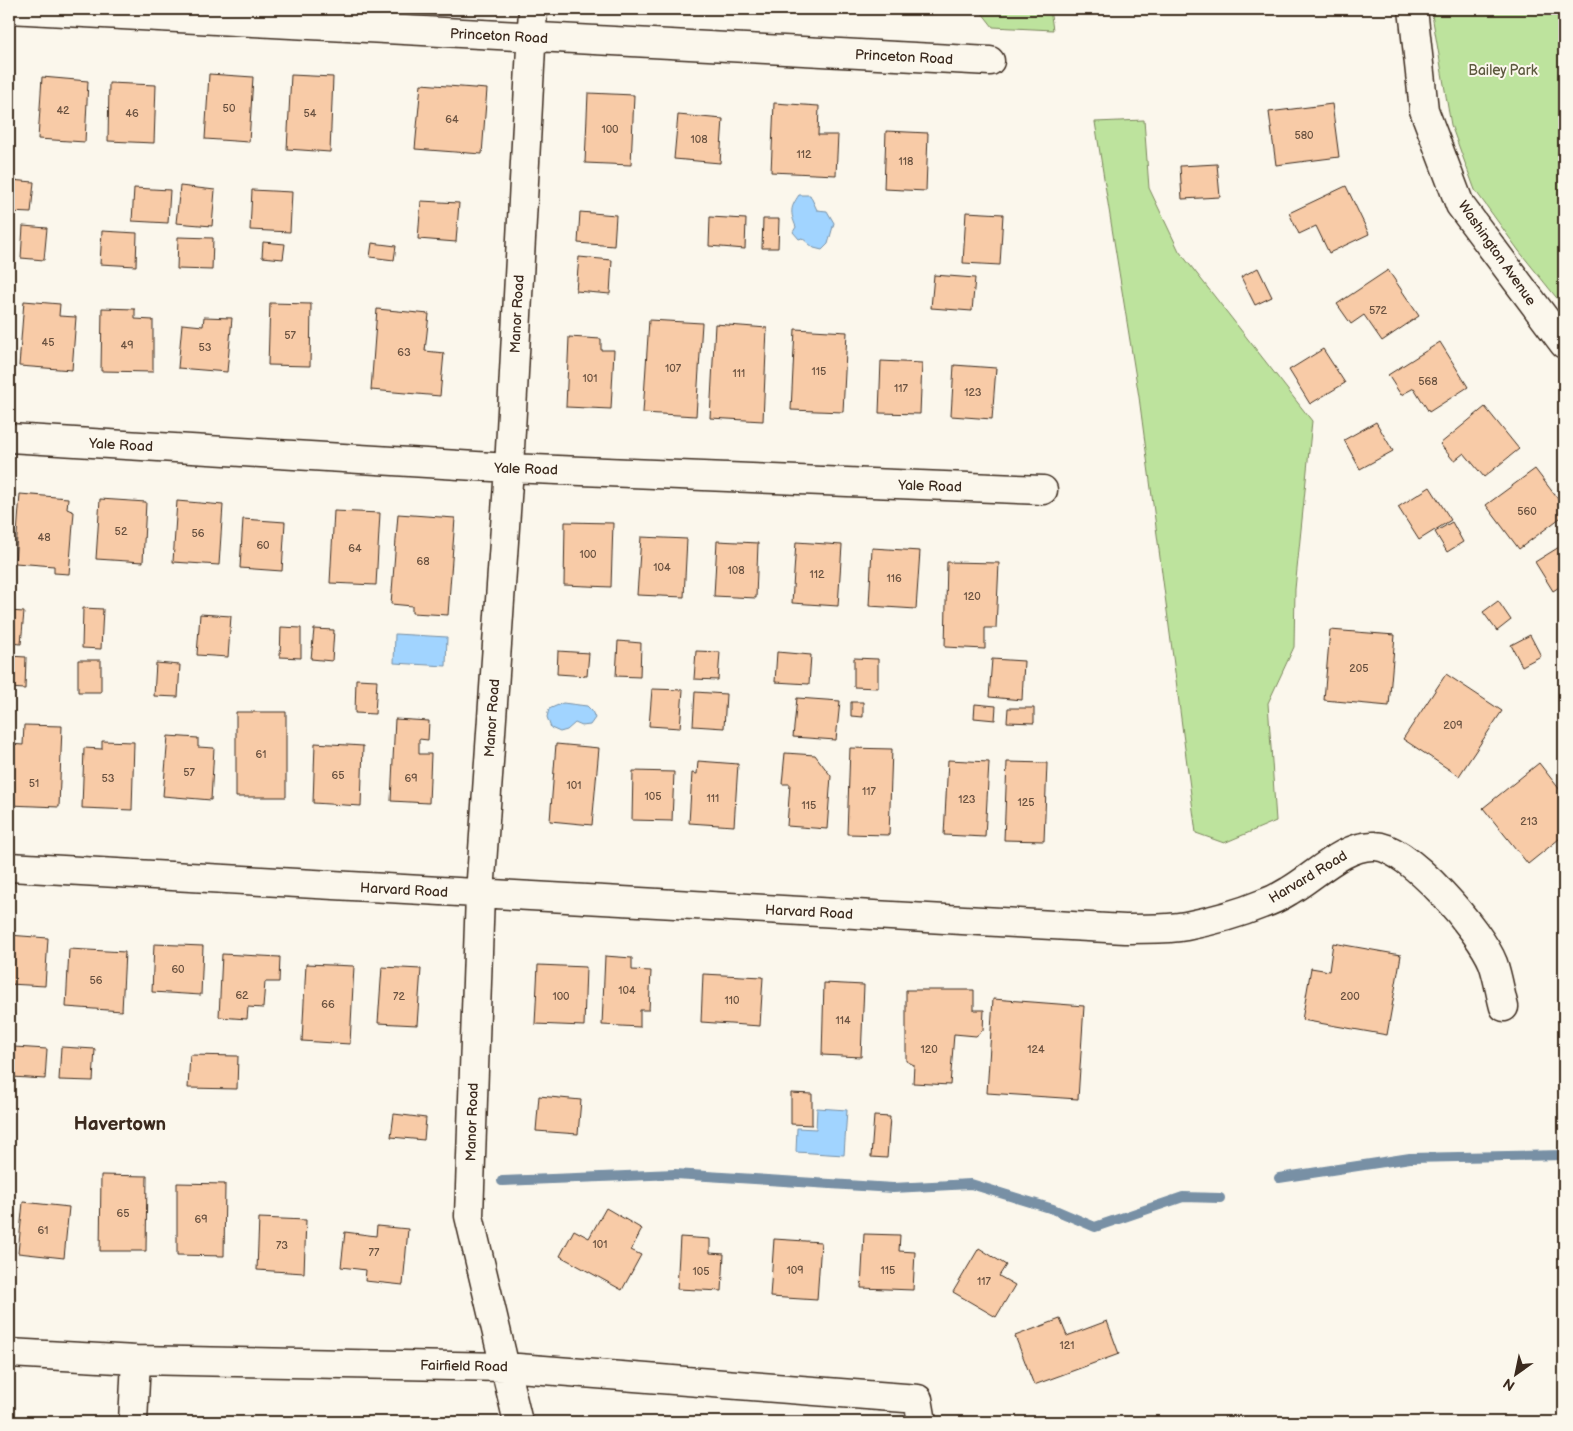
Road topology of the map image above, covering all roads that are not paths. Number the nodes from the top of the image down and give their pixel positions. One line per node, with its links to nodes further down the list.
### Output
1 (9, 9): 4 (street, Princeton Road)
2 (533, 9): 4 (street, Manor Road)
3 (1413, 9): 6 (street, Washington Avenue)
4 (532, 38): 5 (street, Princeton Road); 8 (street, Manor Road)
5 (990, 61)
6 (1564, 344)
7 (9, 438): 8 (street, Yale Road)
8 (509, 468): 9 (street, Yale Road); 11 (street, Manor Road)
9 (1043, 490)
10 (9, 867): 11 (street, Harvard Road)
11 (480, 894): 12 (street, Harvard Road); 15 (street, Manor Road)
12 (1504, 1007)
13 (9, 1353): 14 (street, Fairfield Road)
14 (136, 1360): 15 (street, Fairfield Road); 17 (street)
15 (506, 1367): 16 (street, Fairfield Road); 18 (street, Manor Road)
16 (920, 1410)
17 (133, 1422)
18 (518, 1422)

